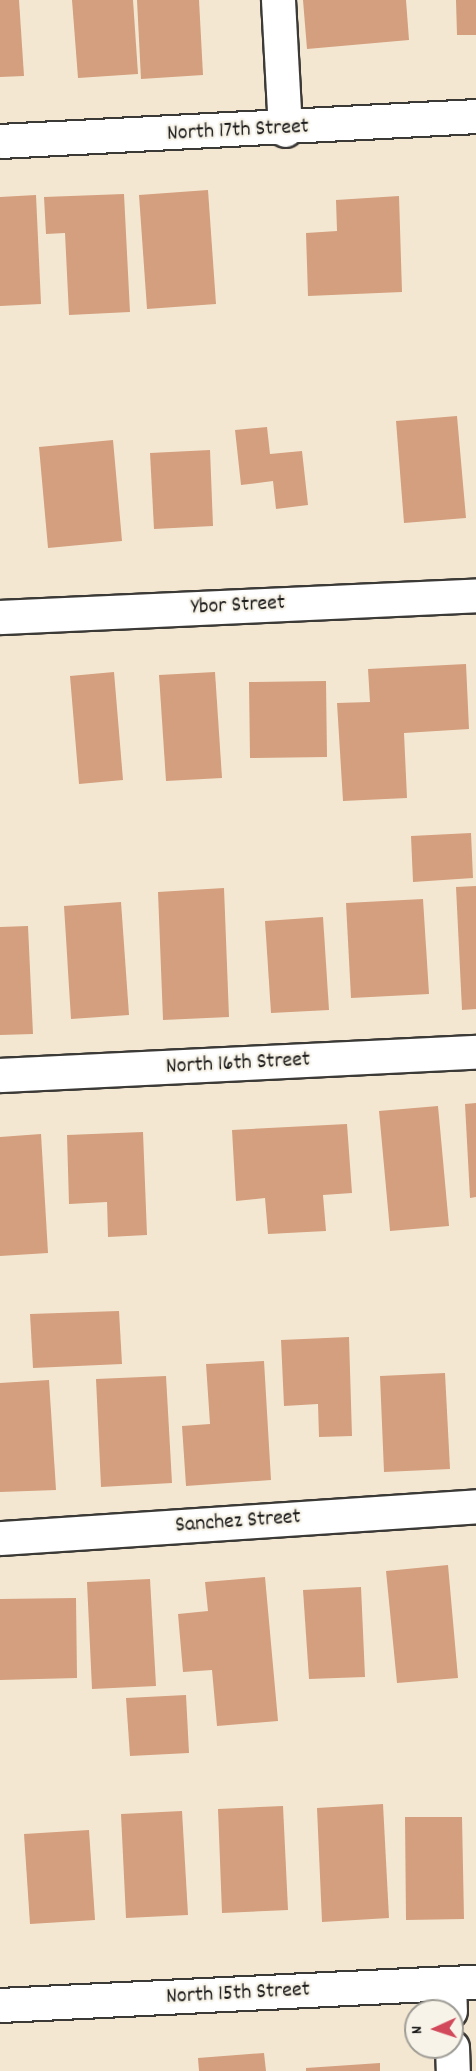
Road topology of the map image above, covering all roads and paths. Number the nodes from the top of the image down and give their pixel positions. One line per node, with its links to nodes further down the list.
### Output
1 (278, 0): 3 (street)
2 (476, 116): 3 (street, North 17th Street)
3 (285, 130): 4 (street, North 17th Street)
4 (0, 141)
5 (476, 595): 6 (street, Ybor Street)
6 (0, 617)
7 (476, 1052): 8 (street, North 16th Street)
8 (0, 1075)
9 (476, 1506): 10 (street, Sanchez Street)
10 (0, 1538)
11 (458, 1992): 12 (street, North 15th Street)
12 (0, 2006)

